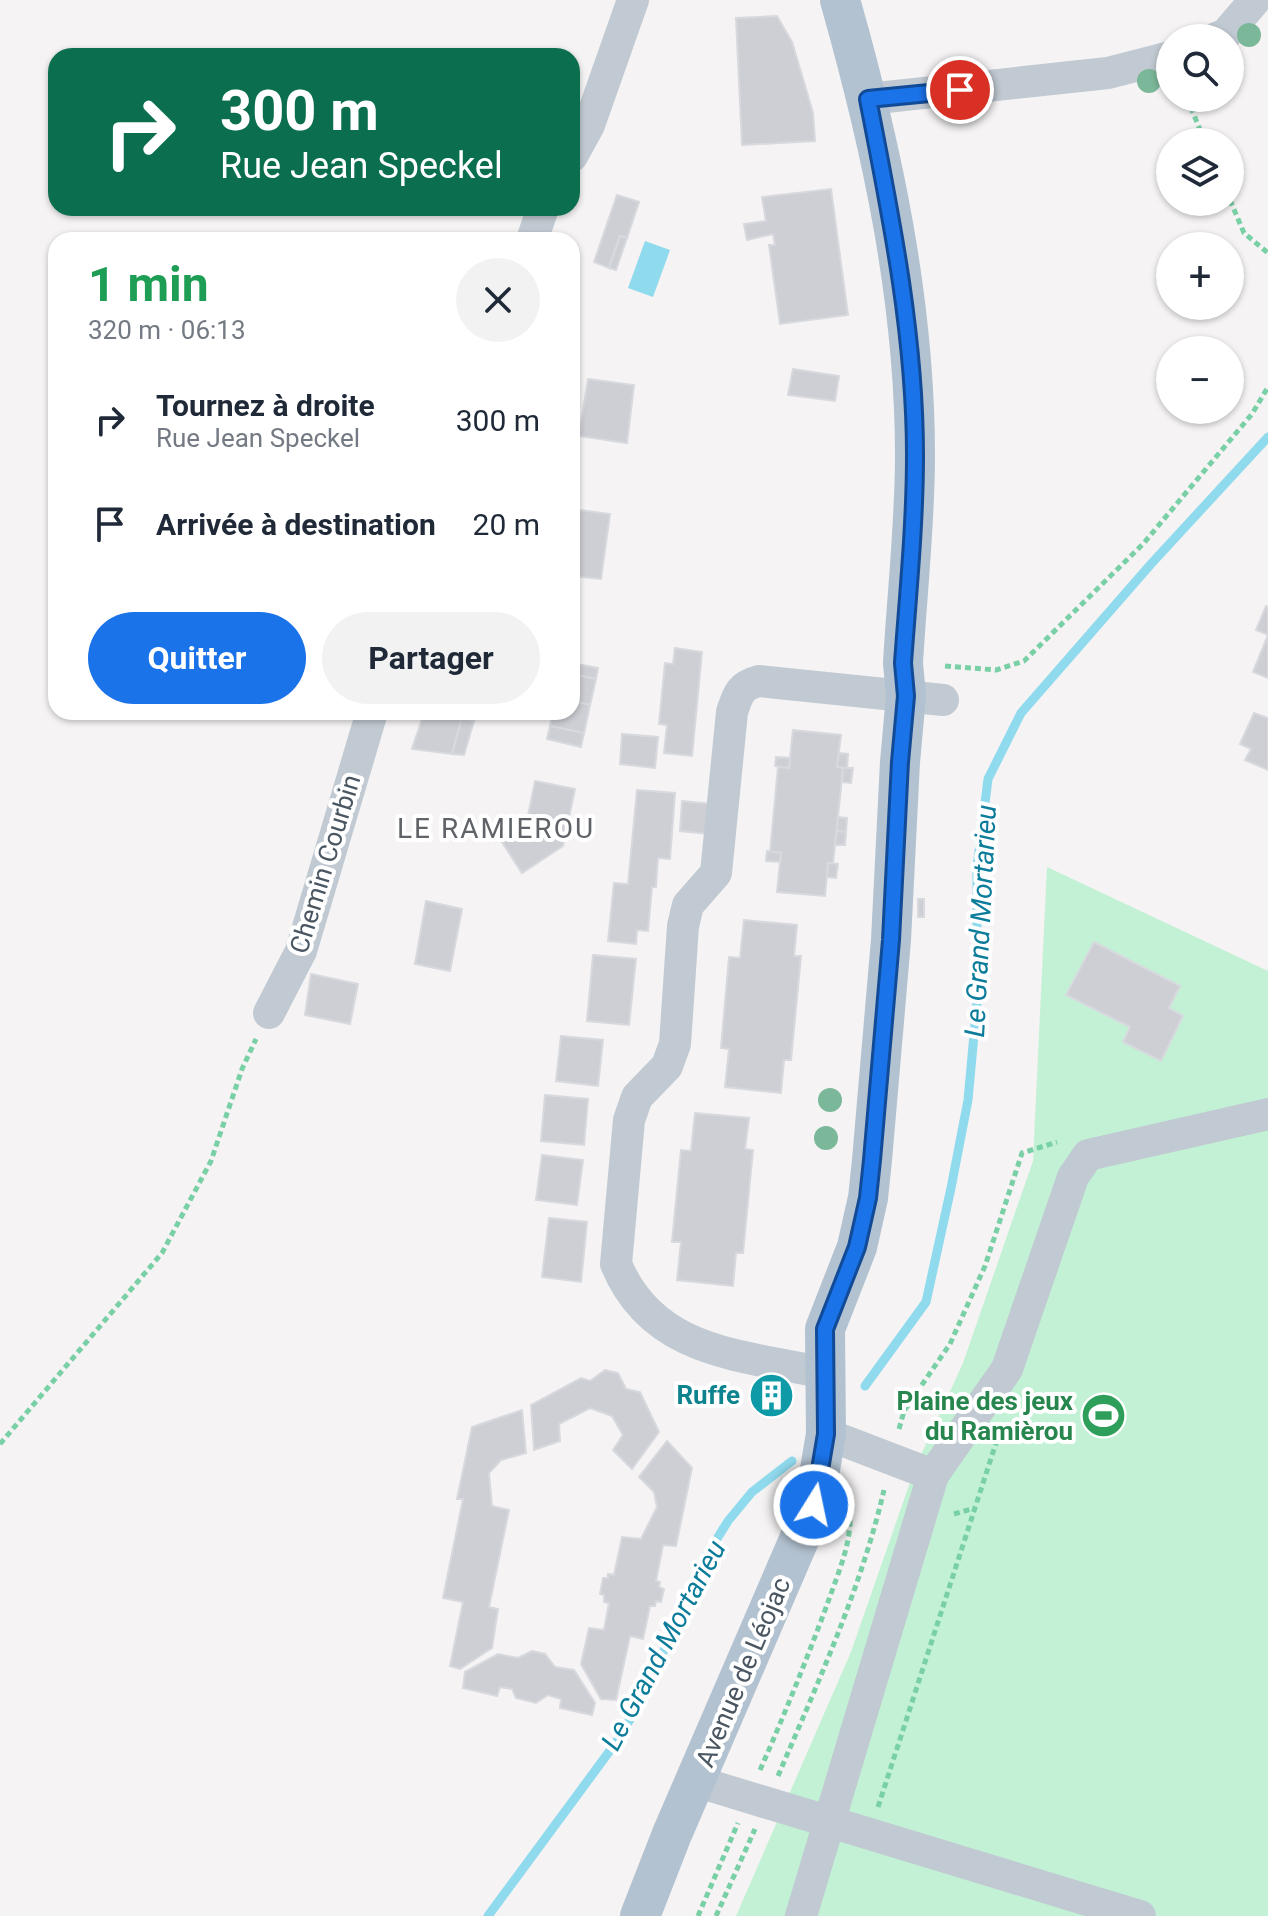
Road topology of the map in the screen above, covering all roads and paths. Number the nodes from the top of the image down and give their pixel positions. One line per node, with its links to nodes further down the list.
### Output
1 (633, 0): 7 (street)
2 (840, 0): 6 (main road, Avenue de Léojac)
3 (1255, 0): 4 (street)
4 (1235, 24)
5 (1156, 61): 6 (street)
6 (868, 99): 12 (main road, Avenue de Léojac)
7 (580, 141)
8 (1237, 216): 9 (path)
9 (1268, 253)
10 (1268, 387): 11 (path)
11 (932, 665)
12 (924, 698): 17 (main road, Avenue de Léojac); 17 (street)
13 (370, 720): 14 (street, Chemin Courbin)
14 (269, 1013): 20 (path)
15 (1268, 1114): 16 (street)
16 (1088, 1155): 21 (path); 22 (street)
17 (825, 1373): 18 (main road, Avenue de Léojac)
18 (826, 1434): 21 (street); 24 (main road, Avenue de Léojac)
19 (998, 1438): 27 (path)
20 (0, 1444)
21 (891, 1459): 22 (street); 25 (path)
22 (933, 1475): 26 (street)
23 (849, 1514): 25 (path)
24 (695, 1781): 25 (street); 29 (main road, Avenue de Léojac)
25 (758, 1800): 26 (street); 30 (path); 31 (path)
26 (830, 1822): 27 (street); 32 (street)
27 (870, 1834): 28 (street)
28 (1078, 1907): 33 (street)
29 (640, 1916)
30 (698, 1916)
31 (716, 1916)
32 (801, 1916)
33 (1140, 1916)

